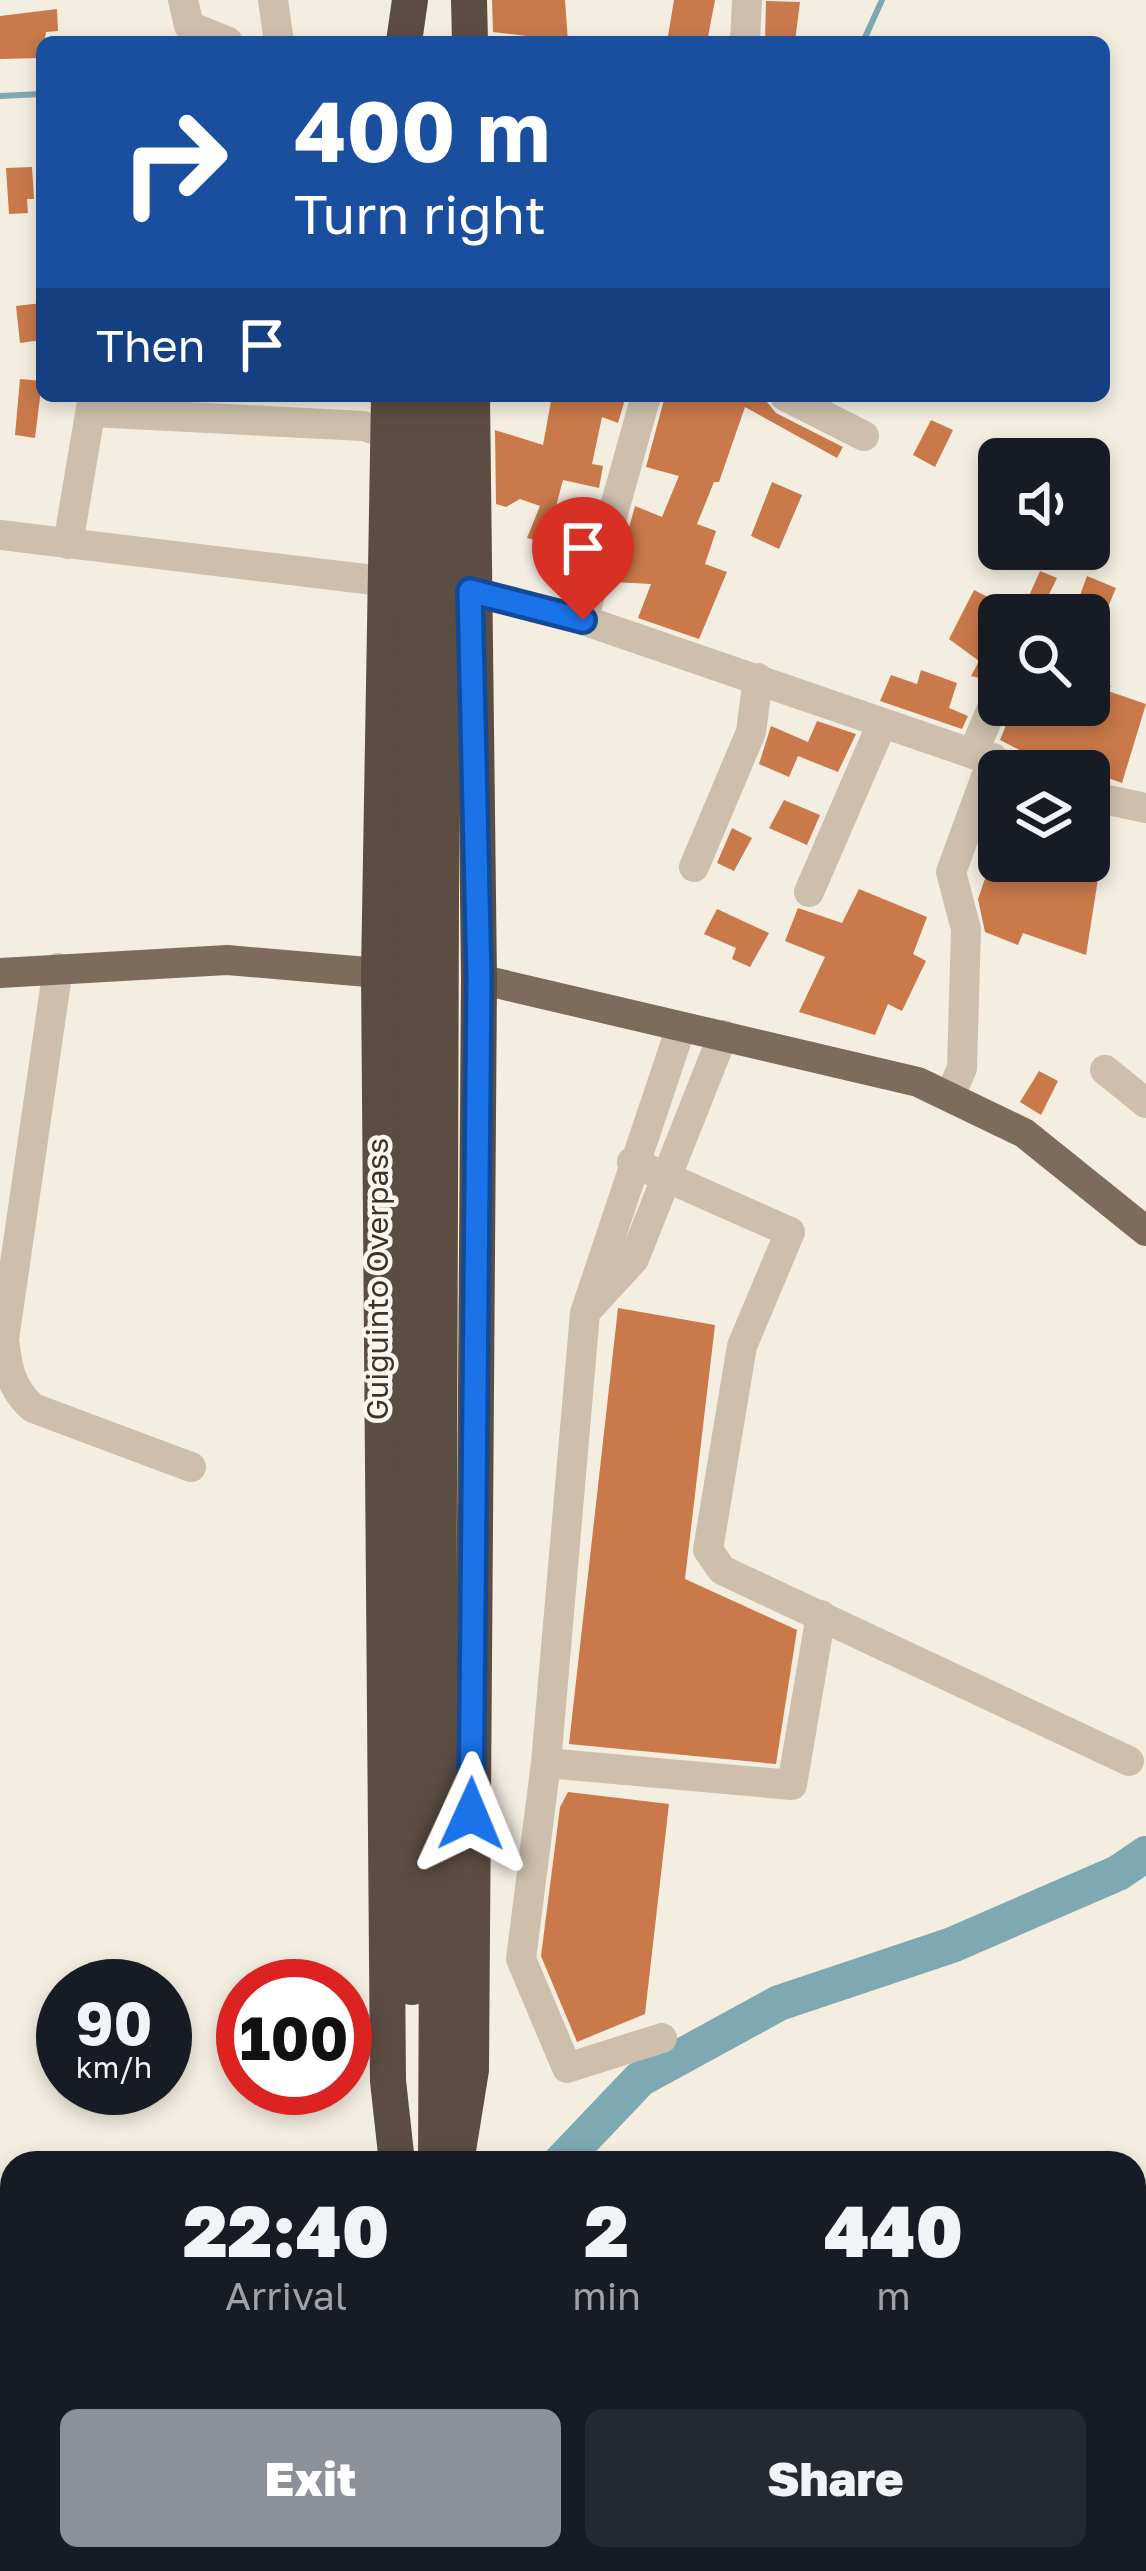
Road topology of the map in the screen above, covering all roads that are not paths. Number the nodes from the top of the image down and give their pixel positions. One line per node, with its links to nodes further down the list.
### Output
1 (183, 0): 7 (street)
2 (273, 0): 8 (street)
3 (414, 0): 9 (highway); 10 (highway)
4 (449, 0): 11 (highway)
5 (469, 0): 12 (highway)
6 (746, 0): 13 (street)
7 (213, 36)
8 (278, 36)
9 (405, 36)
10 (417, 36)
11 (448, 36)
12 (470, 36)
13 (745, 36)
14 (389, 402): 21 (highway)
15 (419, 402): 26 (highway, Guiguinto Overpass)
16 (443, 402): 26 (highway, Guiguinto Overpass)
17 (471, 402): 26 (highway)
18 (644, 402): 27 (street)
19 (797, 402): 22 (street)
20 (92, 404): 21 (street); 24 (street)
21 (389, 434): 25 (highway)
22 (864, 436)
23 (0, 535): 24 (street)
24 (68, 544): 25 (street)
25 (390, 582): 37 (highway)
26 (442, 605): 27 (street); 39 (highway); 50 (highway, Guiguinto Overpass, bridge)
27 (583, 620): 28 (street)
28 (758, 678): 29 (street); 34 (street)
29 (880, 726): 30 (street); 35 (street)
30 (978, 754)
31 (978, 773): 43 (street)
32 (1110, 800): 33 (street)
33 (1146, 808)
34 (694, 867)
35 (809, 892)
36 (58, 968): 37 (main road); 38 (main road); 49 (street)
37 (380, 973): 55 (highway)
38 (0, 974)
39 (479, 979): 40 (main road); 58 (highway)
40 (681, 1027): 41 (main road); 45 (street)
41 (723, 1035): 43 (main road); 46 (street)
42 (1105, 1070): 44 (street)
43 (950, 1096): 47 (main road)
44 (1146, 1103)
45 (632, 1162): 46 (street); 48 (street)
46 (666, 1178): 48 (street); 51 (street)
47 (1146, 1231)
48 (585, 1312): 53 (street)
49 (191, 1467)
50 (425, 1486): 56 (highway, Guiguinto Overpass); 57 (highway, Guiguinto Overpass)
51 (821, 1615): 52 (street); 53 (street)
52 (1129, 1761)
53 (546, 1763): 54 (street)
54 (662, 2038)
55 (396, 2151)
56 (412, 2151)
57 (436, 2151)
58 (458, 2151)

